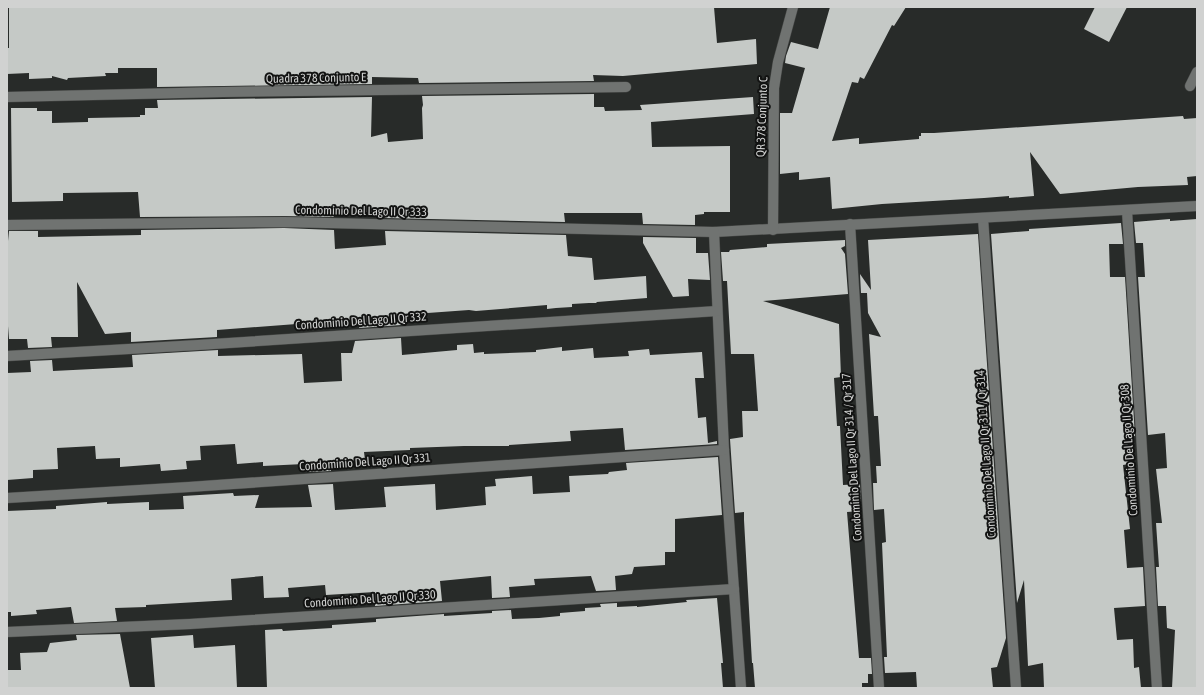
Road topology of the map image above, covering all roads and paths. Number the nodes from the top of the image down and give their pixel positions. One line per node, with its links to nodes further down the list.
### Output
1 (793, 7): 11 (street, QR 378 Conjunto C)
2 (1197, 72): 3 (street)
3 (1190, 86)
4 (626, 87): 5 (street, Quadra 378 Conjunto E)
5 (7, 97)
6 (1197, 206): 7 (street, Condomínio Del Lago II Qr 333)
7 (1127, 211): 8 (street, Condomínio Del Lago II Qr 333); 22 (street, Condomínio Del Lago II Qr 308)
8 (983, 218): 9 (street, Condomínio Del Lago II Qr 333); 21 (street, Condomínio Del Lago II Qr 311 / Qr 314)
9 (850, 224): 11 (street, Condomínio Del Lago II Qr 333); 20 (street, Condomínio Del Lago II Qr 314 / Qr 317)
10 (7, 225): 12 (street, Condomínio Del Lago II Qr 333)
11 (774, 230): 12 (street, Condomínio Del Lago II Qr 333)
12 (714, 232): 13 (street)
13 (717, 311): 14 (street, Condomínio Del Lago II Qr 332); 15 (street)
14 (7, 356)
15 (724, 450): 16 (street, Condomínio Del Lago II Qr 331); 17 (street)
16 (7, 498)
17 (734, 589): 18 (street, Condomínio Del Lago II Qr 330); 19 (street)
18 (7, 632)
19 (742, 688)
20 (879, 688)
21 (1016, 688)
22 (1157, 688)

